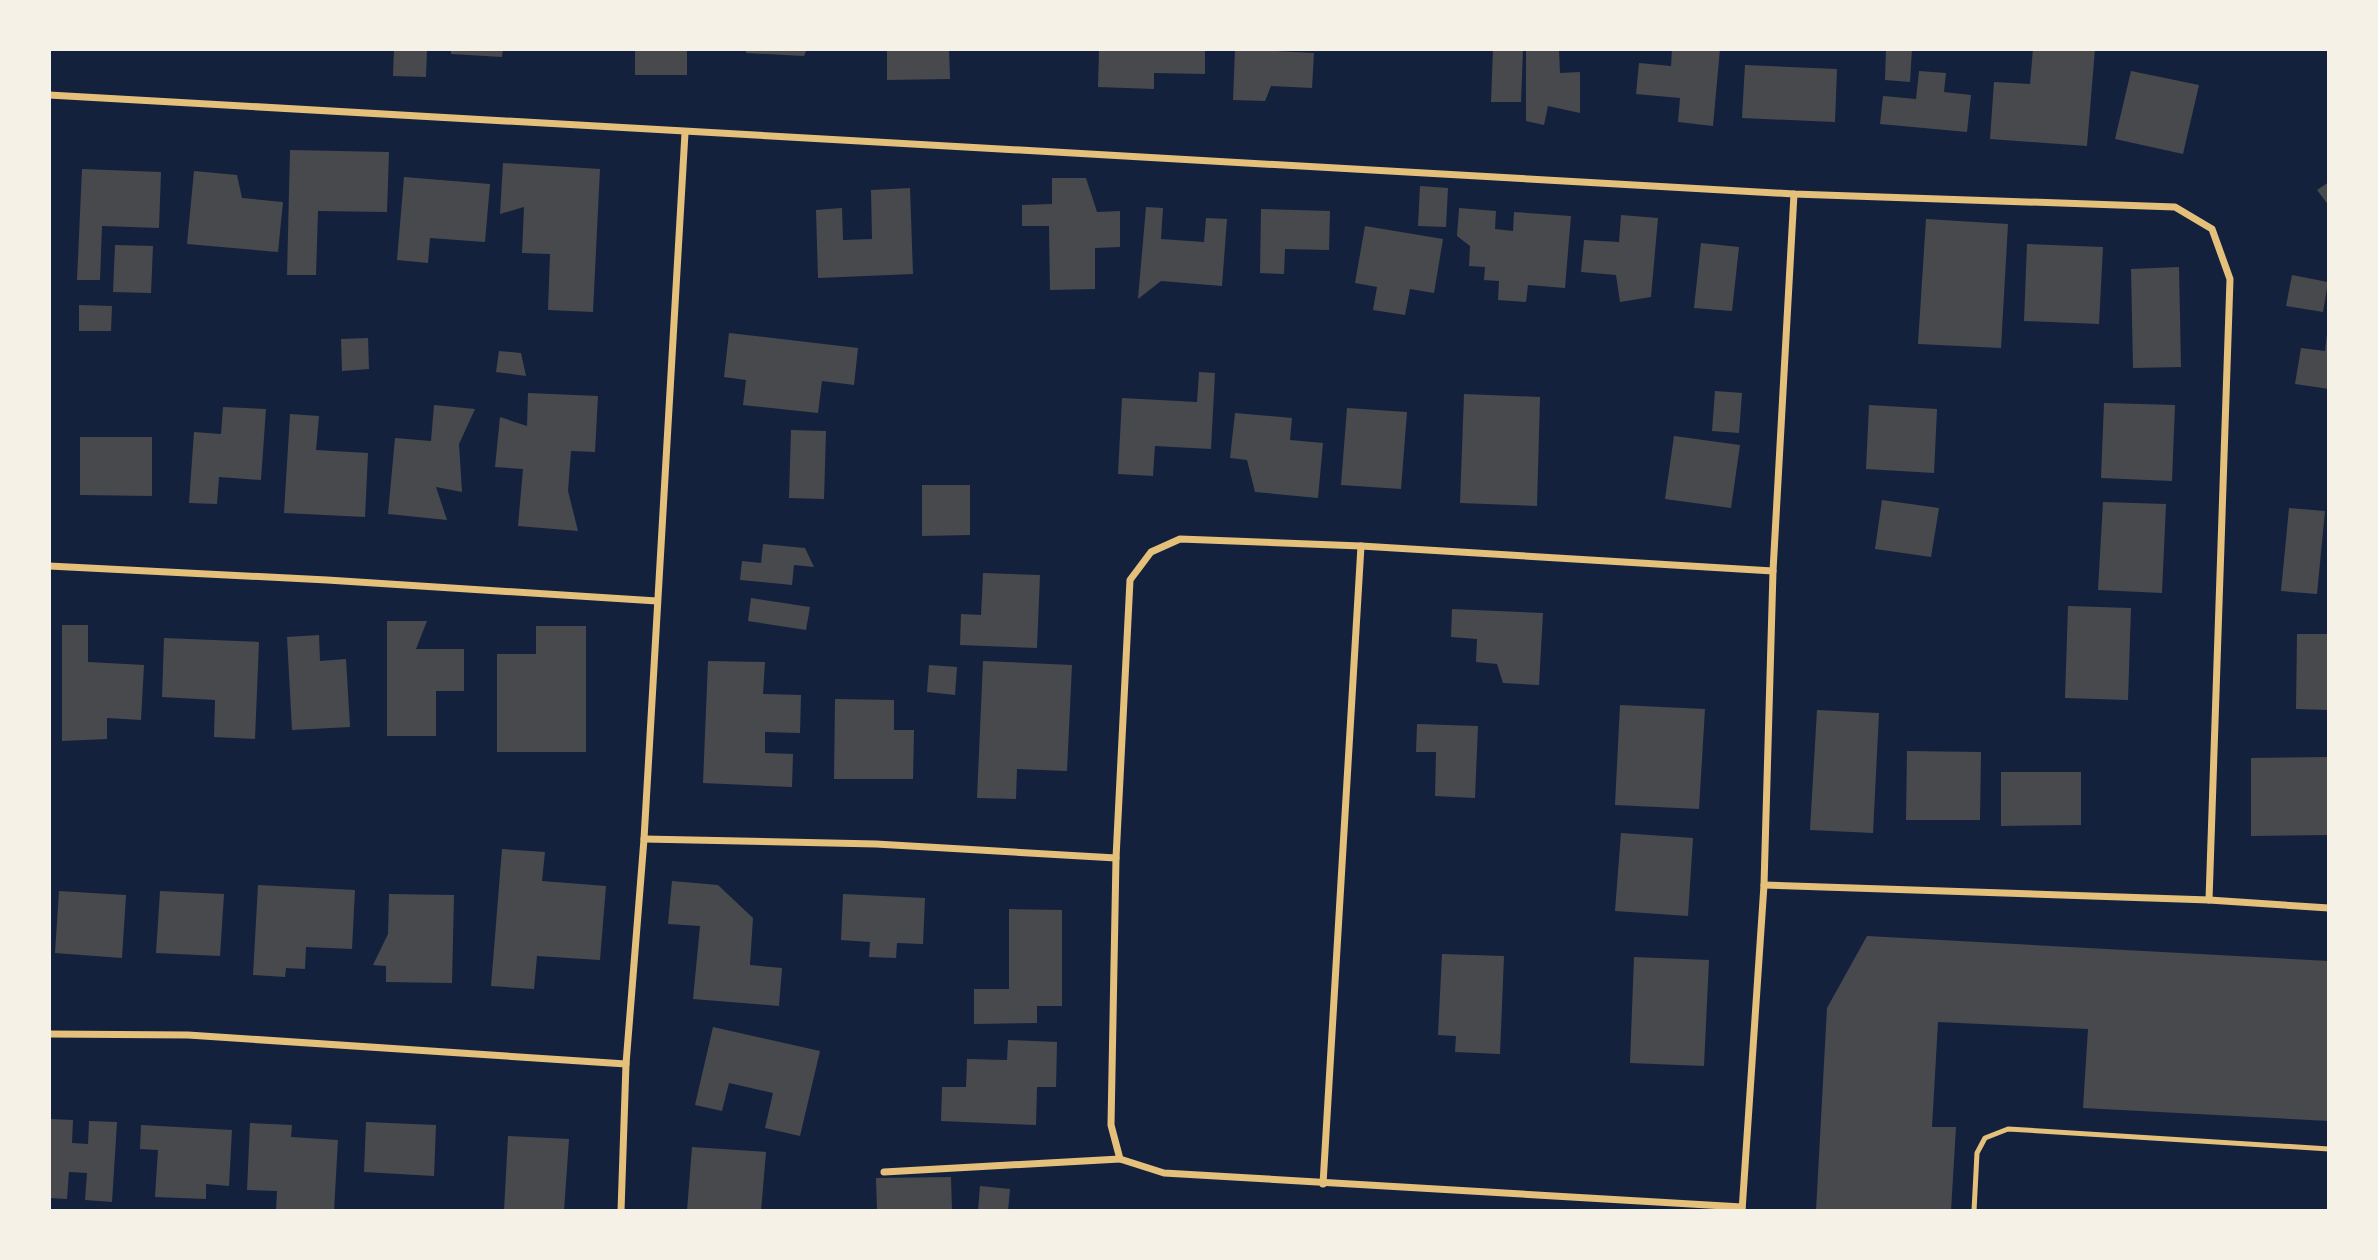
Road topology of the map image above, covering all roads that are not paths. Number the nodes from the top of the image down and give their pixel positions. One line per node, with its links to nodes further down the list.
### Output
1 (49, 95): 2 (street)
2 (685, 133): 3 (street); 7 (street)
3 (1794, 194): 6 (street); 11 (street)
4 (1361, 547): 6 (street); 9 (street); 18 (street)
5 (49, 566): 7 (street)
6 (1773, 571): 10 (street)
7 (657, 601): 8 (street)
8 (644, 839): 9 (street); 14 (street)
9 (1116, 858): 16 (street)
10 (1764, 884): 11 (street); 19 (street)
11 (2209, 900): 12 (street)
12 (2329, 908)
13 (49, 1034): 14 (street)
14 (626, 1064): 20 (street)
15 (2329, 1149): 21 (lane)
16 (1120, 1159): 17 (street); 18 (street)
17 (884, 1172)
18 (1323, 1184): 19 (street)
19 (1742, 1209)
20 (621, 1211)
21 (1974, 1211)

